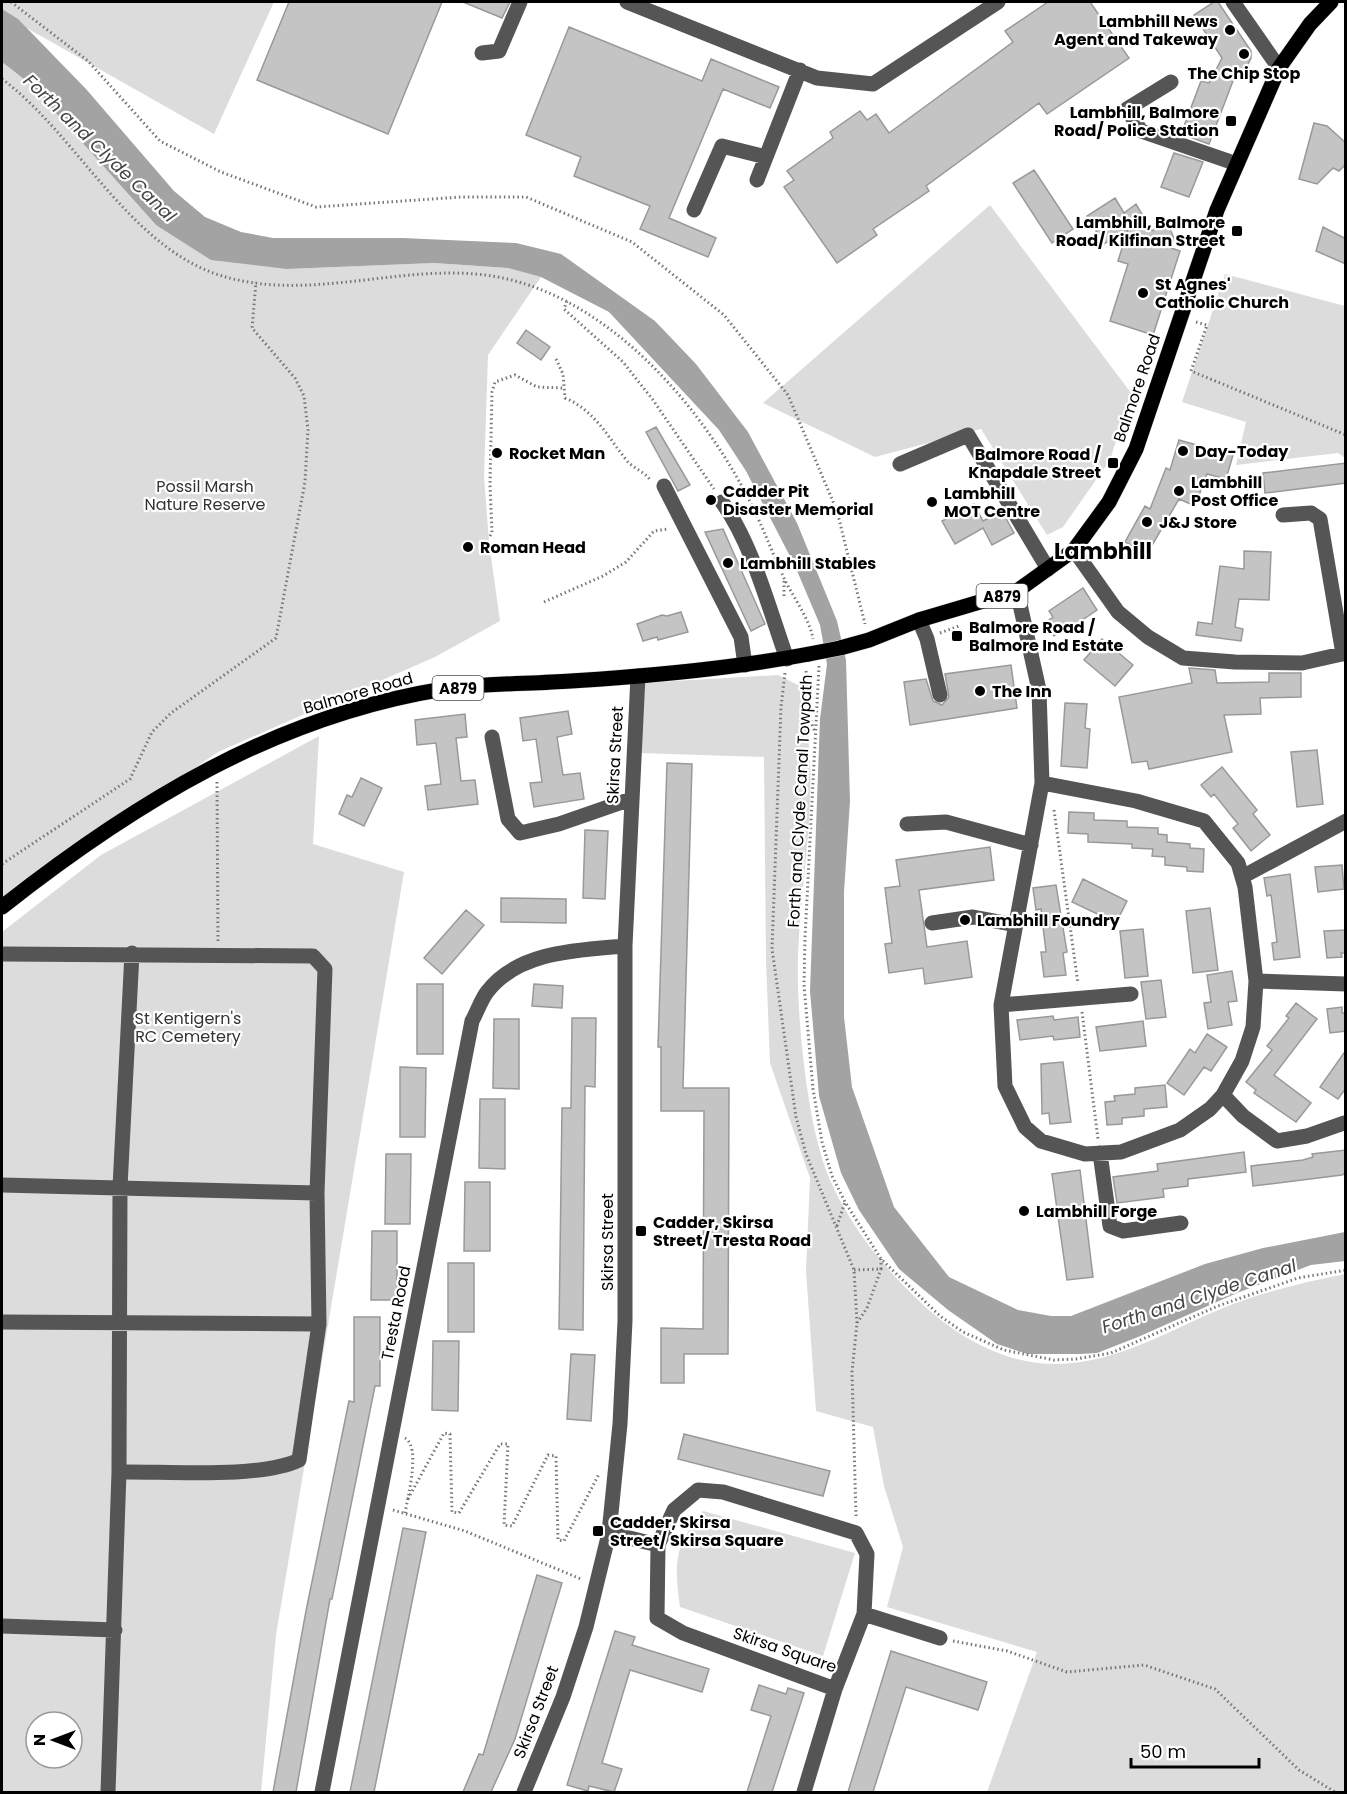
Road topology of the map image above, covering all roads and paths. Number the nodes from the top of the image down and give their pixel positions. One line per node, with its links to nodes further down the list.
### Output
1 (11, 2): 33 (path)
2 (520, 2): 7 (street)
3 (627, 2): 9 (street)
4 (998, 2): 9 (street)
5 (1233, 2): 8 (street)
6 (1331, 2): 8 (main road, Balmore Road / A879)
7 (482, 53)
8 (1279, 68): 13 (main road, Balmore Road / A879)
9 (800, 70): 12 (street)
10 (2, 79): 16 (path, Forth and Clyde Canal Towpath)
11 (1171, 81): 13 (street)
12 (766, 157): 14 (street); 15 (street)
13 (1237, 164): 18 (main road, Balmore Road / A879)
14 (757, 180)
15 (694, 210)
16 (256, 282): 17 (path, Forth and Clyde Canal Towpath); 47 (path)
17 (567, 301): 24 (path); 35 (path, Forth and Clyde Canal Towpath)
18 (1180, 317): 21 (path); 28 (main road, Balmore Road / A879)
19 (556, 359): 20 (path)
20 (563, 388): 23 (path); 27 (path)
21 (1346, 435)
22 (900, 464): 29 (street)
23 (664, 486): 26 (street)
24 (722, 502): 35 (street)
25 (1283, 515): 34 (street)
26 (682, 521): 31 (path); 36 (street)
27 (490, 536)
28 (1074, 550): 29 (main road, Balmore Road / A879); 34 (street)
29 (1048, 569): 30 (main road, Balmore Road / A879)
30 (1017, 591): 32 (main road, Balmore Road / A879); 42 (street)
31 (544, 602)
32 (919, 620): 33 (main road, Balmore Road / A879); 38 (street)
33 (869, 640): 35 (main road, Balmore Road / A879, bridge)
34 (1344, 653)
35 (806, 655): 36 (main road, Balmore Road / A879); 39 (path, Forth and Clyde Canal Towpath); 39 (path); 69 (path)
36 (745, 665): 37 (main road, Balmore Road / A879)
37 (638, 676): 41 (main road, Balmore Road / A879); 43 (street, Skirsa Street)
38 (940, 695)
39 (816, 734): 67 (path, Forth and Clyde Canal Towpath)
40 (492, 737): 43 (street)
41 (216, 764): 49 (main road, Balmore Road / A879); 55 (path)
42 (1042, 783): 46 (street); 48 (street); 59 (path)
43 (631, 799): 52 (street, Skirsa Street)
44 (1346, 821): 48 (street)
45 (908, 824): 46 (street)
46 (1031, 845): 51 (street)
47 (2, 864)
48 (1242, 877): 56 (street)
49 (2, 907)
50 (932, 923): 51 (street)
51 (1016, 925): 60 (street)
52 (625, 946): 78 (street, Tresta Road); 79 (street, Skirsa Street)
53 (132, 953): 54 (street); 55 (street); 65 (street)
54 (2, 954)
55 (218, 954): 66 (street)
56 (1256, 981): 57 (street); 61 (street)
57 (1346, 984)
58 (1131, 994): 59 (street)
59 (1080, 1000): 60 (street); 63 (path)
60 (1001, 1005): 63 (street)
61 (1223, 1095): 62 (street); 63 (street)
62 (1345, 1119)
63 (1100, 1153): 68 (street)
64 (2, 1185): 65 (street)
65 (120, 1187): 66 (street); 75 (street)
66 (317, 1193): 77 (street)
67 (845, 1202): 69 (path); 70 (path, Forth and Clyde Canal Towpath)
68 (1181, 1223)
69 (837, 1226): 72 (path)
70 (881, 1259): 71 (path); 73 (path, Forth and Clyde Canal Towpath)
71 (881, 1269): 72 (path); 76 (path)
72 (854, 1270): 76 (path)
73 (1346, 1270)
74 (2, 1322): 75 (street)
75 (120, 1322): 77 (street); 80 (street)
76 (857, 1323): 83 (path)
77 (319, 1324): 80 (street)
78 (391, 1435): 81 (path); 92 (street, Tresta Road)
79 (615, 1464): 81 (path); 82 (street, Skirsa Street)
80 (119, 1472): 88 (street)
81 (408, 1499): 85 (path)
82 (609, 1533): 84 (street); 85 (street, Skirsa Street)
83 (856, 1533): 84 (street, Skirsa Square); 86 (street, Skirsa Square)
84 (658, 1545): 90 (street, Skirsa Square)
85 (597, 1583): 93 (street, Skirsa Street)
86 (864, 1614): 89 (street); 90 (street, Skirsa Square)
87 (2, 1626): 88 (street)
88 (115, 1630): 91 (street)
89 (940, 1638): 95 (path)
90 (836, 1689): 94 (street)
91 (108, 1792)
92 (322, 1792)
93 (524, 1792)
94 (804, 1792)
95 (1335, 1792)

